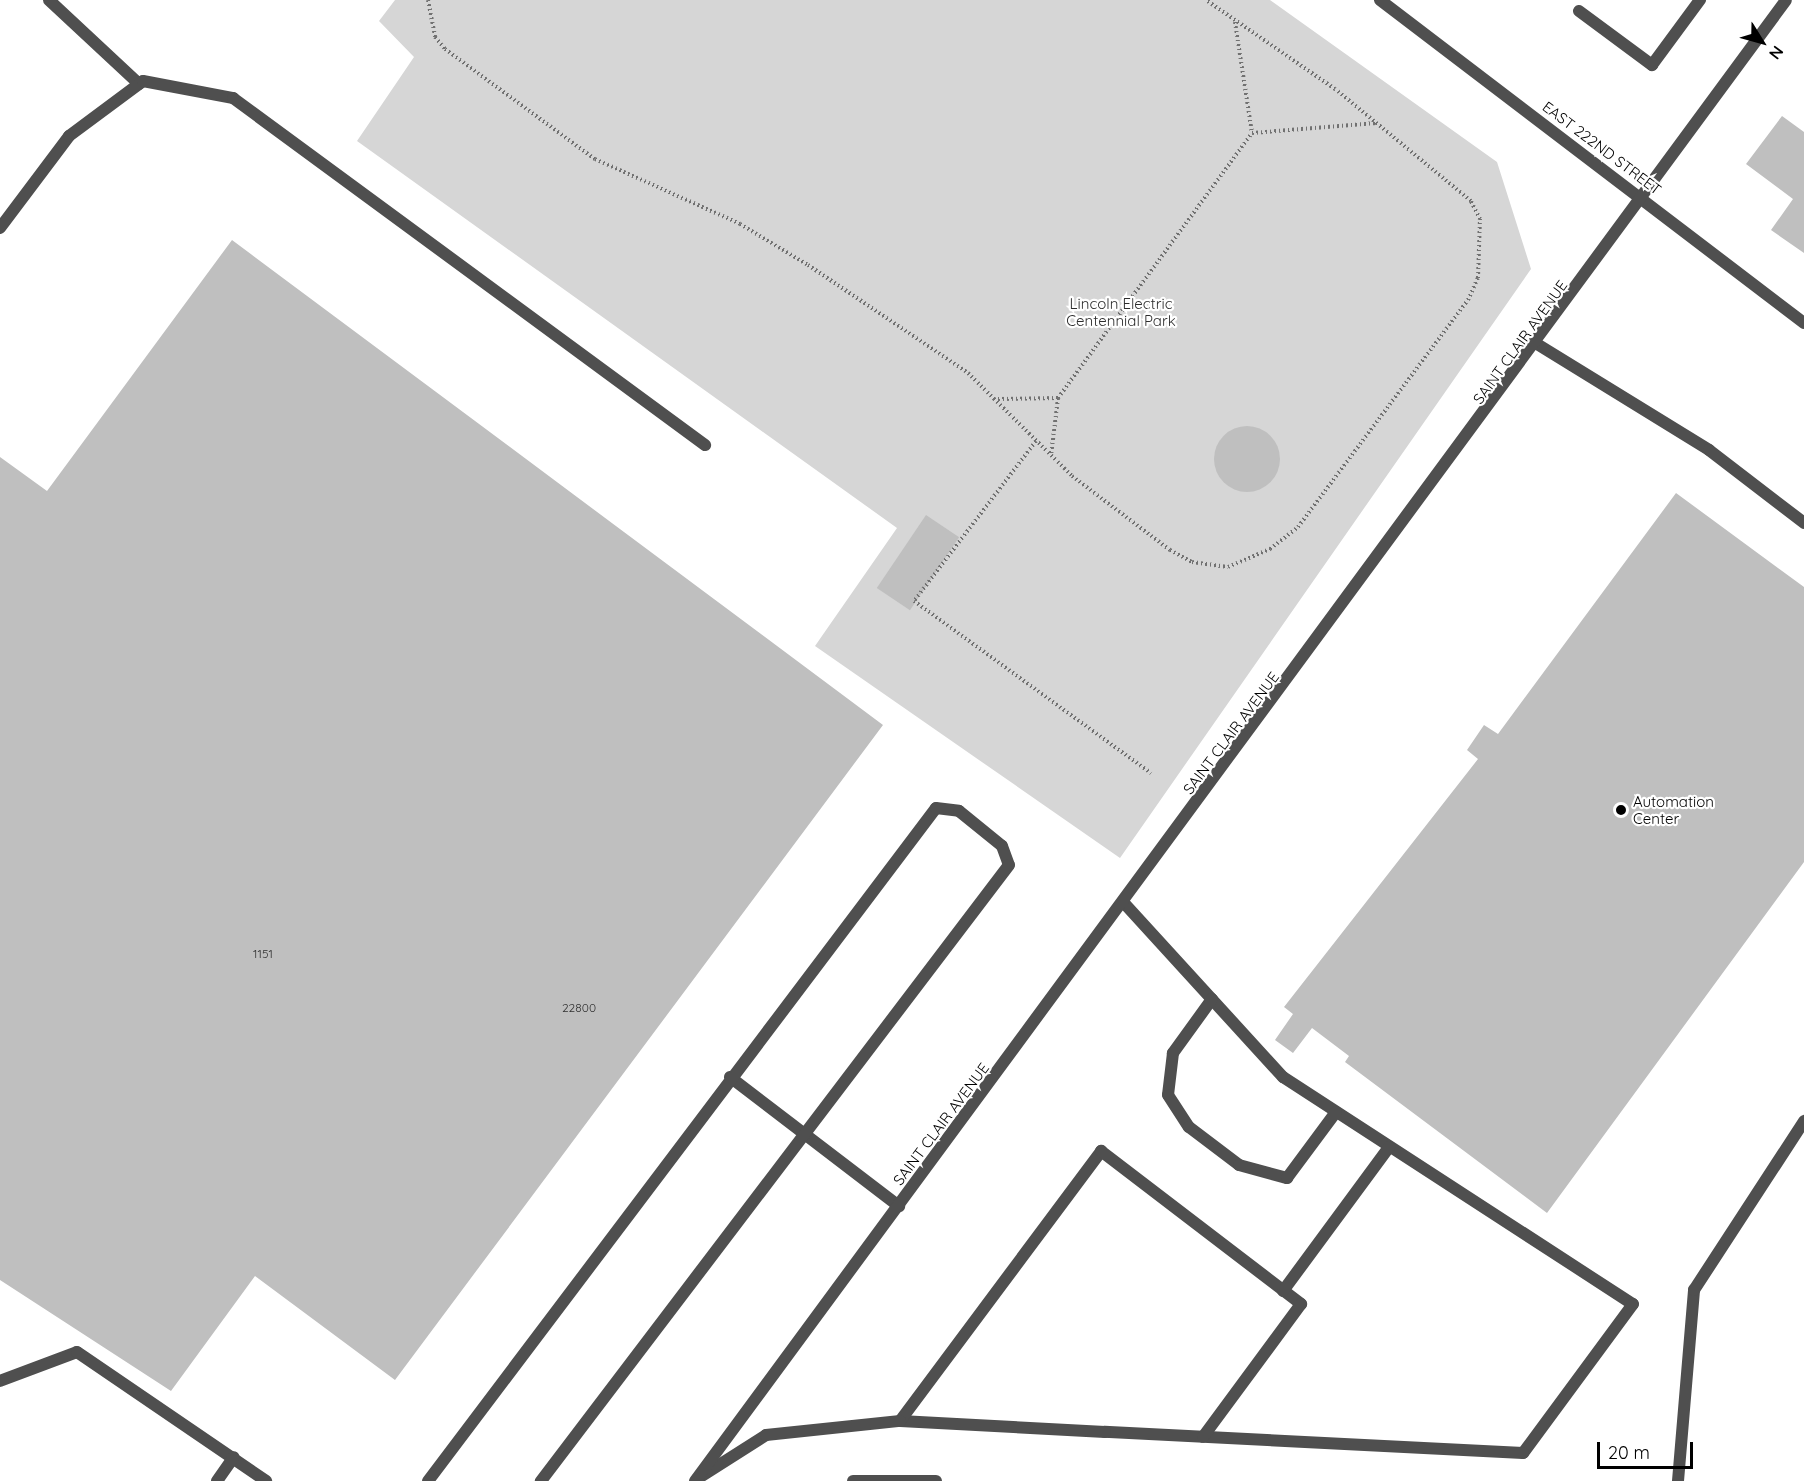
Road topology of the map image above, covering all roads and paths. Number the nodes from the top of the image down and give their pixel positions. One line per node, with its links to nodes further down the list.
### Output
1 (49, 0): 9 (street)
2 (428, 0): 17 (path)
3 (1206, 0): 8 (path)
4 (1380, 0): 12 (street, EAST 222ND STREET)
5 (1700, 0): 7 (street)
6 (1786, 0): 12 (street, SAINT CLAIR AVENUE)
7 (1579, 11)
8 (1235, 21): 10 (path); 11 (path)
9 (139, 84): 13 (street); 19 (street)
10 (1377, 123): 11 (path); 20 (path)
11 (1252, 133): 16 (path)
12 (1645, 199): 14 (street, EAST 222ND STREET); 15 (street, SAINT CLAIR AVENUE)
13 (0, 228)
14 (1804, 323)
15 (1537, 344): 21 (street); 23 (street, SAINT CLAIR AVENUE)
16 (1058, 398): 17 (path); 20 (path)
17 (998, 399): 18 (path)
18 (1036, 441): 20 (path); 22 (path)
19 (705, 445)
20 (1051, 456)
21 (1804, 523)
22 (1151, 772)
23 (1124, 903): 24 (street); 30 (street, SAINT CLAIR AVENUE)
24 (1212, 999): 26 (street); 26 (street)
25 (730, 1077): 28 (street); 28 (street); 39 (street)
26 (1336, 1112): 29 (street)
27 (1804, 1121): 43 (street)
28 (806, 1135): 30 (street); 40 (street)
29 (1389, 1146): 31 (street); 34 (street)
30 (899, 1206): 36 (street, SAINT CLAIR AVENUE)
31 (1284, 1291): 33 (street); 34 (street)
32 (0, 1381): 35 (street)
33 (900, 1421): 34 (street); 36 (street)
34 (1203, 1437)
35 (234, 1457): 37 (street); 38 (street)
36 (697, 1480)
37 (217, 1481)
38 (266, 1481)
39 (428, 1481)
40 (541, 1481)
41 (853, 1481): 42 (street)
42 (936, 1481)
43 (1678, 1481)

